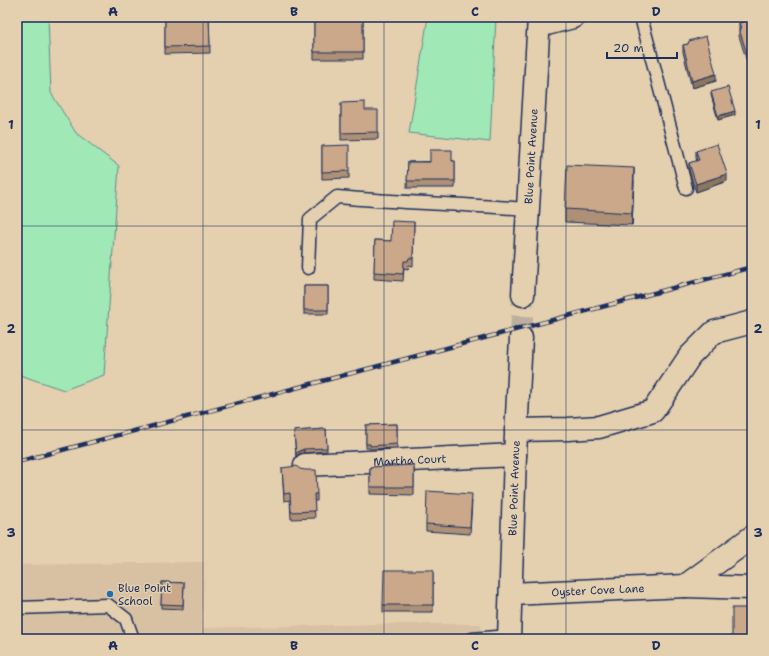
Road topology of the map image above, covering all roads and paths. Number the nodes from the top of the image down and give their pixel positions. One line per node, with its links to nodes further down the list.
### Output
1 (573, 17): 3 (street)
2 (641, 17): 4 (lane)
3 (539, 22): 5 (street, Blue Point Avenue)
4 (686, 188)
5 (528, 209): 6 (lane); 7 (street, Blue Point Avenue)
6 (308, 268)
7 (523, 295)
8 (752, 322): 10 (street)
9 (521, 338): 10 (street, Blue Point Avenue)
10 (516, 430): 11 (street, Blue Point Avenue)
11 (515, 456): 12 (street, Martha Court); 16 (street, Blue Point Avenue)
12 (304, 465)
13 (752, 537): 14 (street)
14 (685, 586): 15 (street, Oyster Cove Lane); 16 (street, Oyster Cove Lane)
15 (752, 588)
16 (511, 594): 18 (street, Blue Point Avenue)
17 (17, 608): 19 (lane)
18 (509, 638): 20 (lane)
19 (134, 639)
20 (472, 639)

